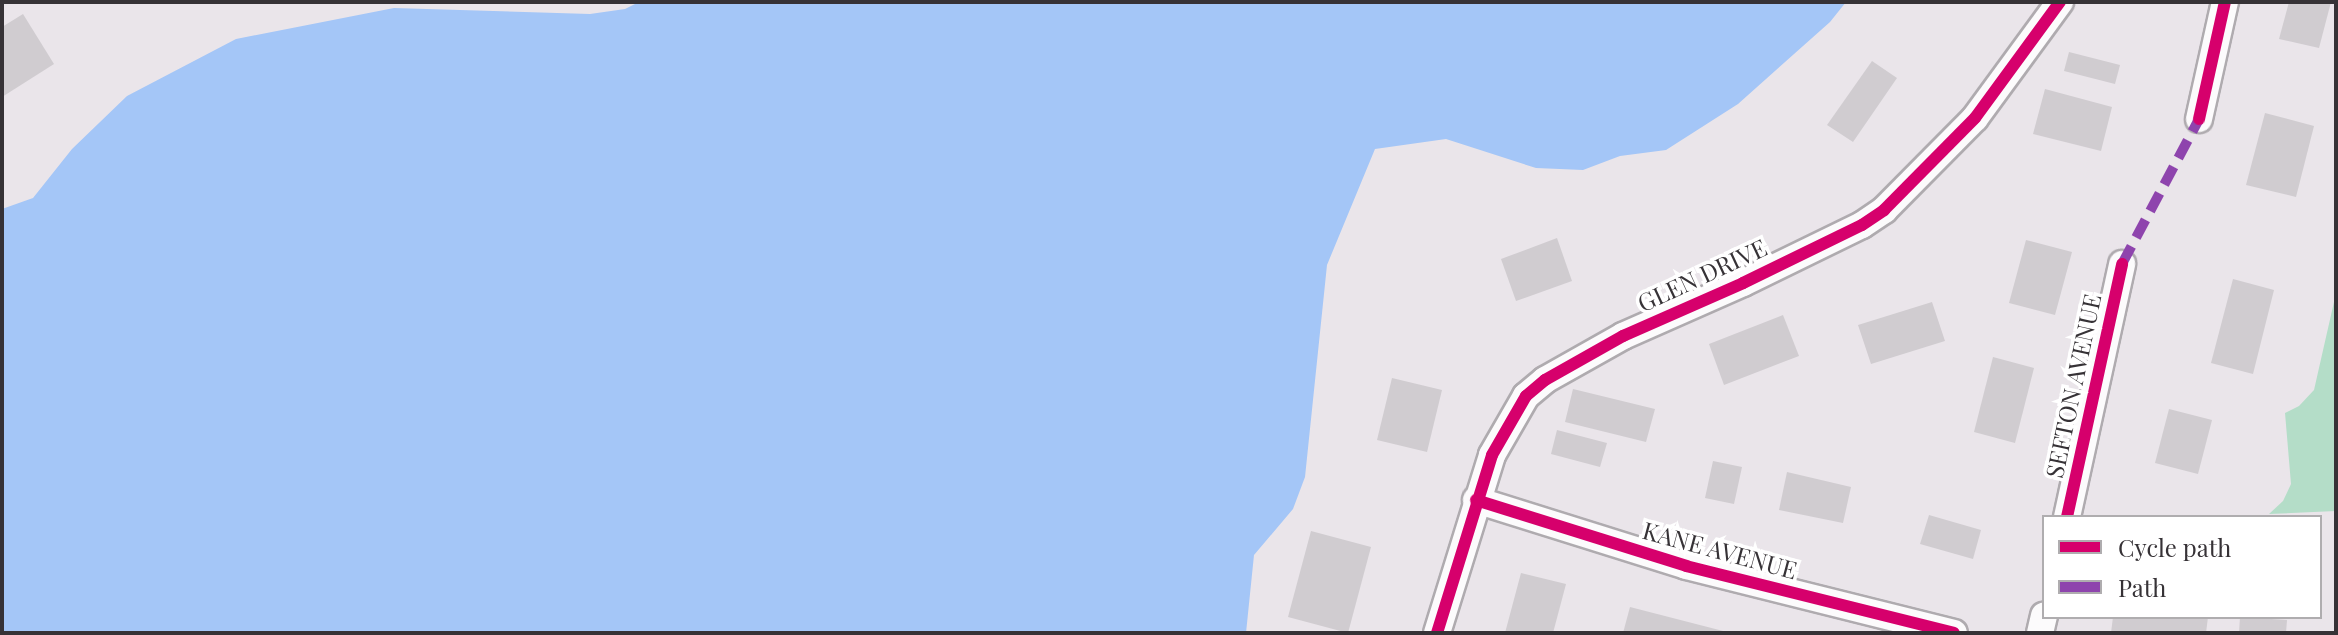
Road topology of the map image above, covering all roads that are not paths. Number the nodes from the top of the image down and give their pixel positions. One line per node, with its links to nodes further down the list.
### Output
1 (2060, 2): 5 (street, GLEN DRIVE)
2 (2225, 2): 3 (street)
3 (2199, 119)
4 (2122, 264): 6 (street, SEFTON AVENUE)
5 (1476, 500): 7 (street, GLEN DRIVE); 8 (street, KANE AVENUE)
6 (2067, 515)
7 (1437, 633)
8 (1954, 633)

